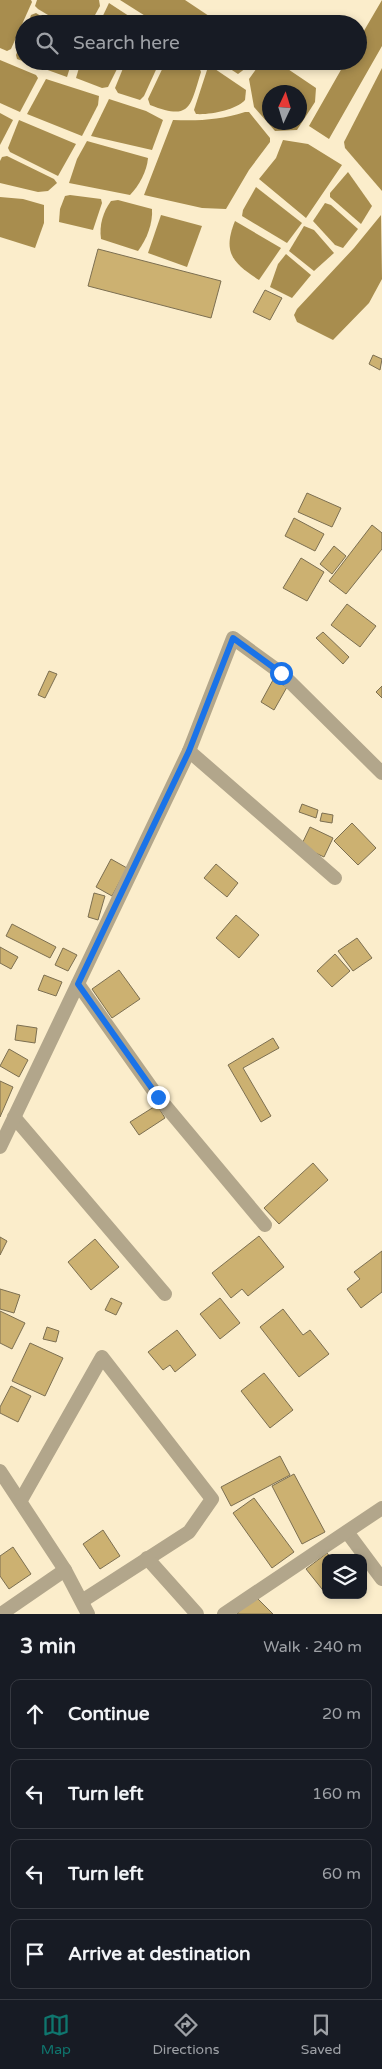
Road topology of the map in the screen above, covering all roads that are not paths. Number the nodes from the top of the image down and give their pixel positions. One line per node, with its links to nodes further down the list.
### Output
1 (189, 751): 2 (street); 3 (street); 4 (street)
2 (382, 773)
3 (335, 878)
4 (78, 984): 5 (street); 7 (street)
5 (14, 1117): 6 (street); 8 (street)
6 (0, 1147)
7 (265, 1225)
8 (164, 1294)
9 (0, 1471): 10 (street)
10 (21, 1500): 13 (street); 14 (street)
11 (382, 1508): 12 (street)
12 (347, 1532): 15 (street); 20 (street)
13 (147, 1558): 16 (street); 19 (street)
14 (65, 1570): 16 (street); 17 (street)
15 (382, 1579)
16 (82, 1601): 18 (street)
17 (1, 1614)
18 (88, 1614)
19 (197, 1614)
20 (224, 1614)

